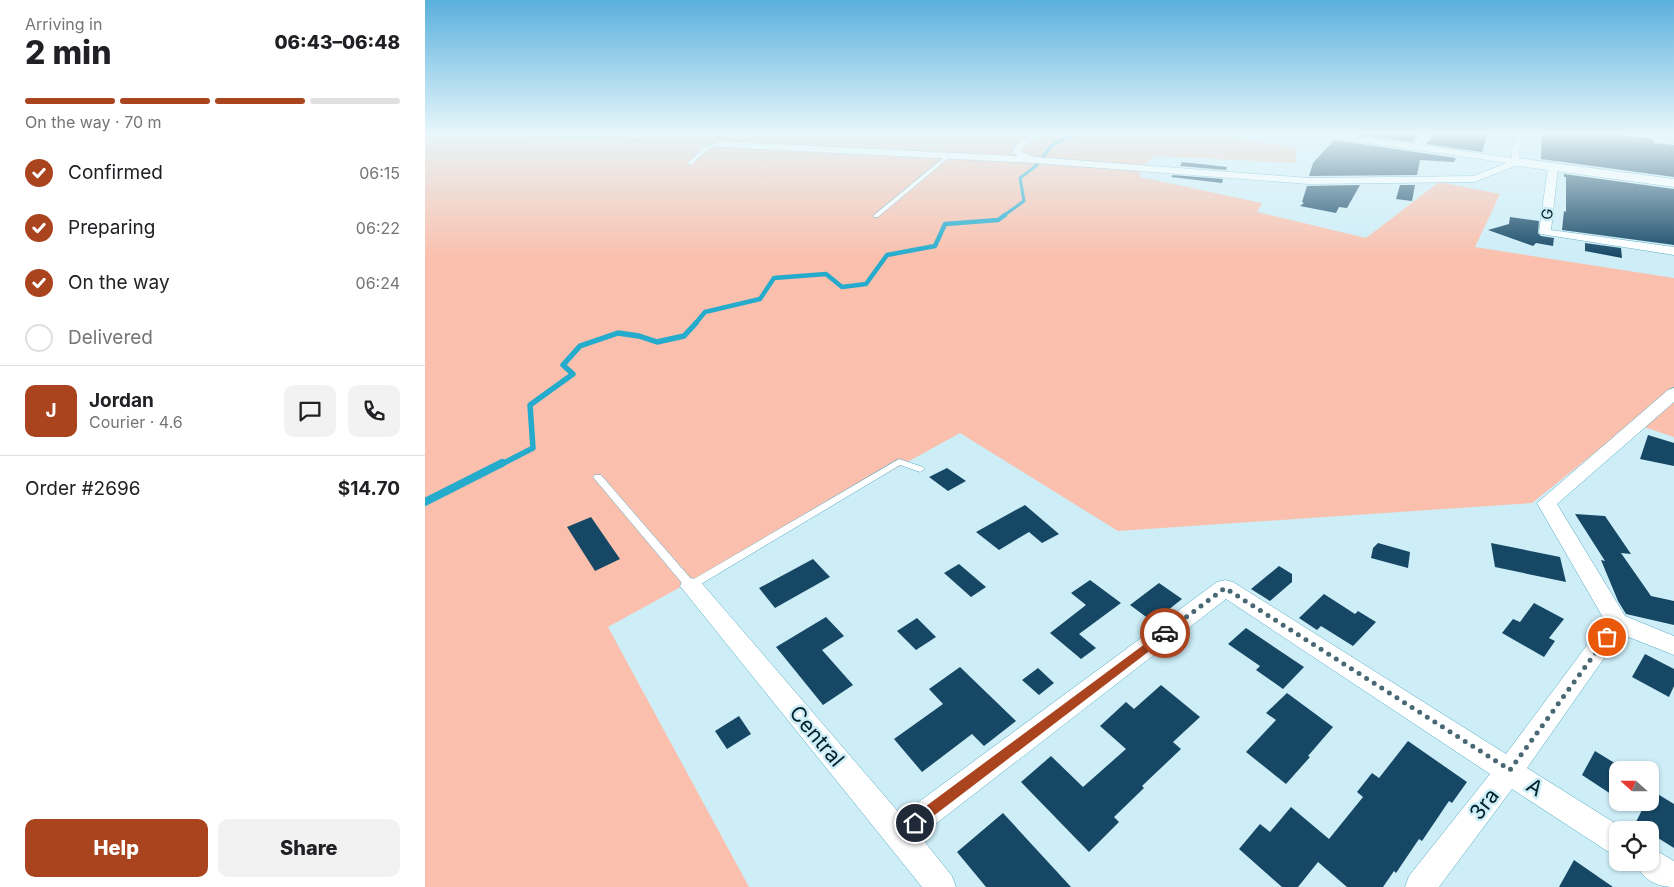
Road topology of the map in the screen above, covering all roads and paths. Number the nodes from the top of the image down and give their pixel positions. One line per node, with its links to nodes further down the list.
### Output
1 (927, 174): 7 (lane)
2 (1235, 174): 3 (street)
3 (1486, 174)
4 (1552, 174): 8 (street, G)
5 (1613, 174): 6 (street)
6 (1674, 183)
7 (876, 216)
8 (1674, 251)
9 (1674, 394): 13 (street)
10 (920, 469): 12 (lane)
11 (598, 477): 12 (lane)
12 (691, 586): 16 (street, Central)
13 (1617, 622): 14 (street); 15 (street, 3ra)
14 (1674, 646)
15 (1510, 770): 16 (street, A); 17 (street, A); 21 (street, 3ra)
16 (899, 834): 20 (street, Central)
17 (1609, 836)
18 (1659, 868): 19 (street)
19 (1674, 878)
20 (941, 887)
21 (1420, 887)

